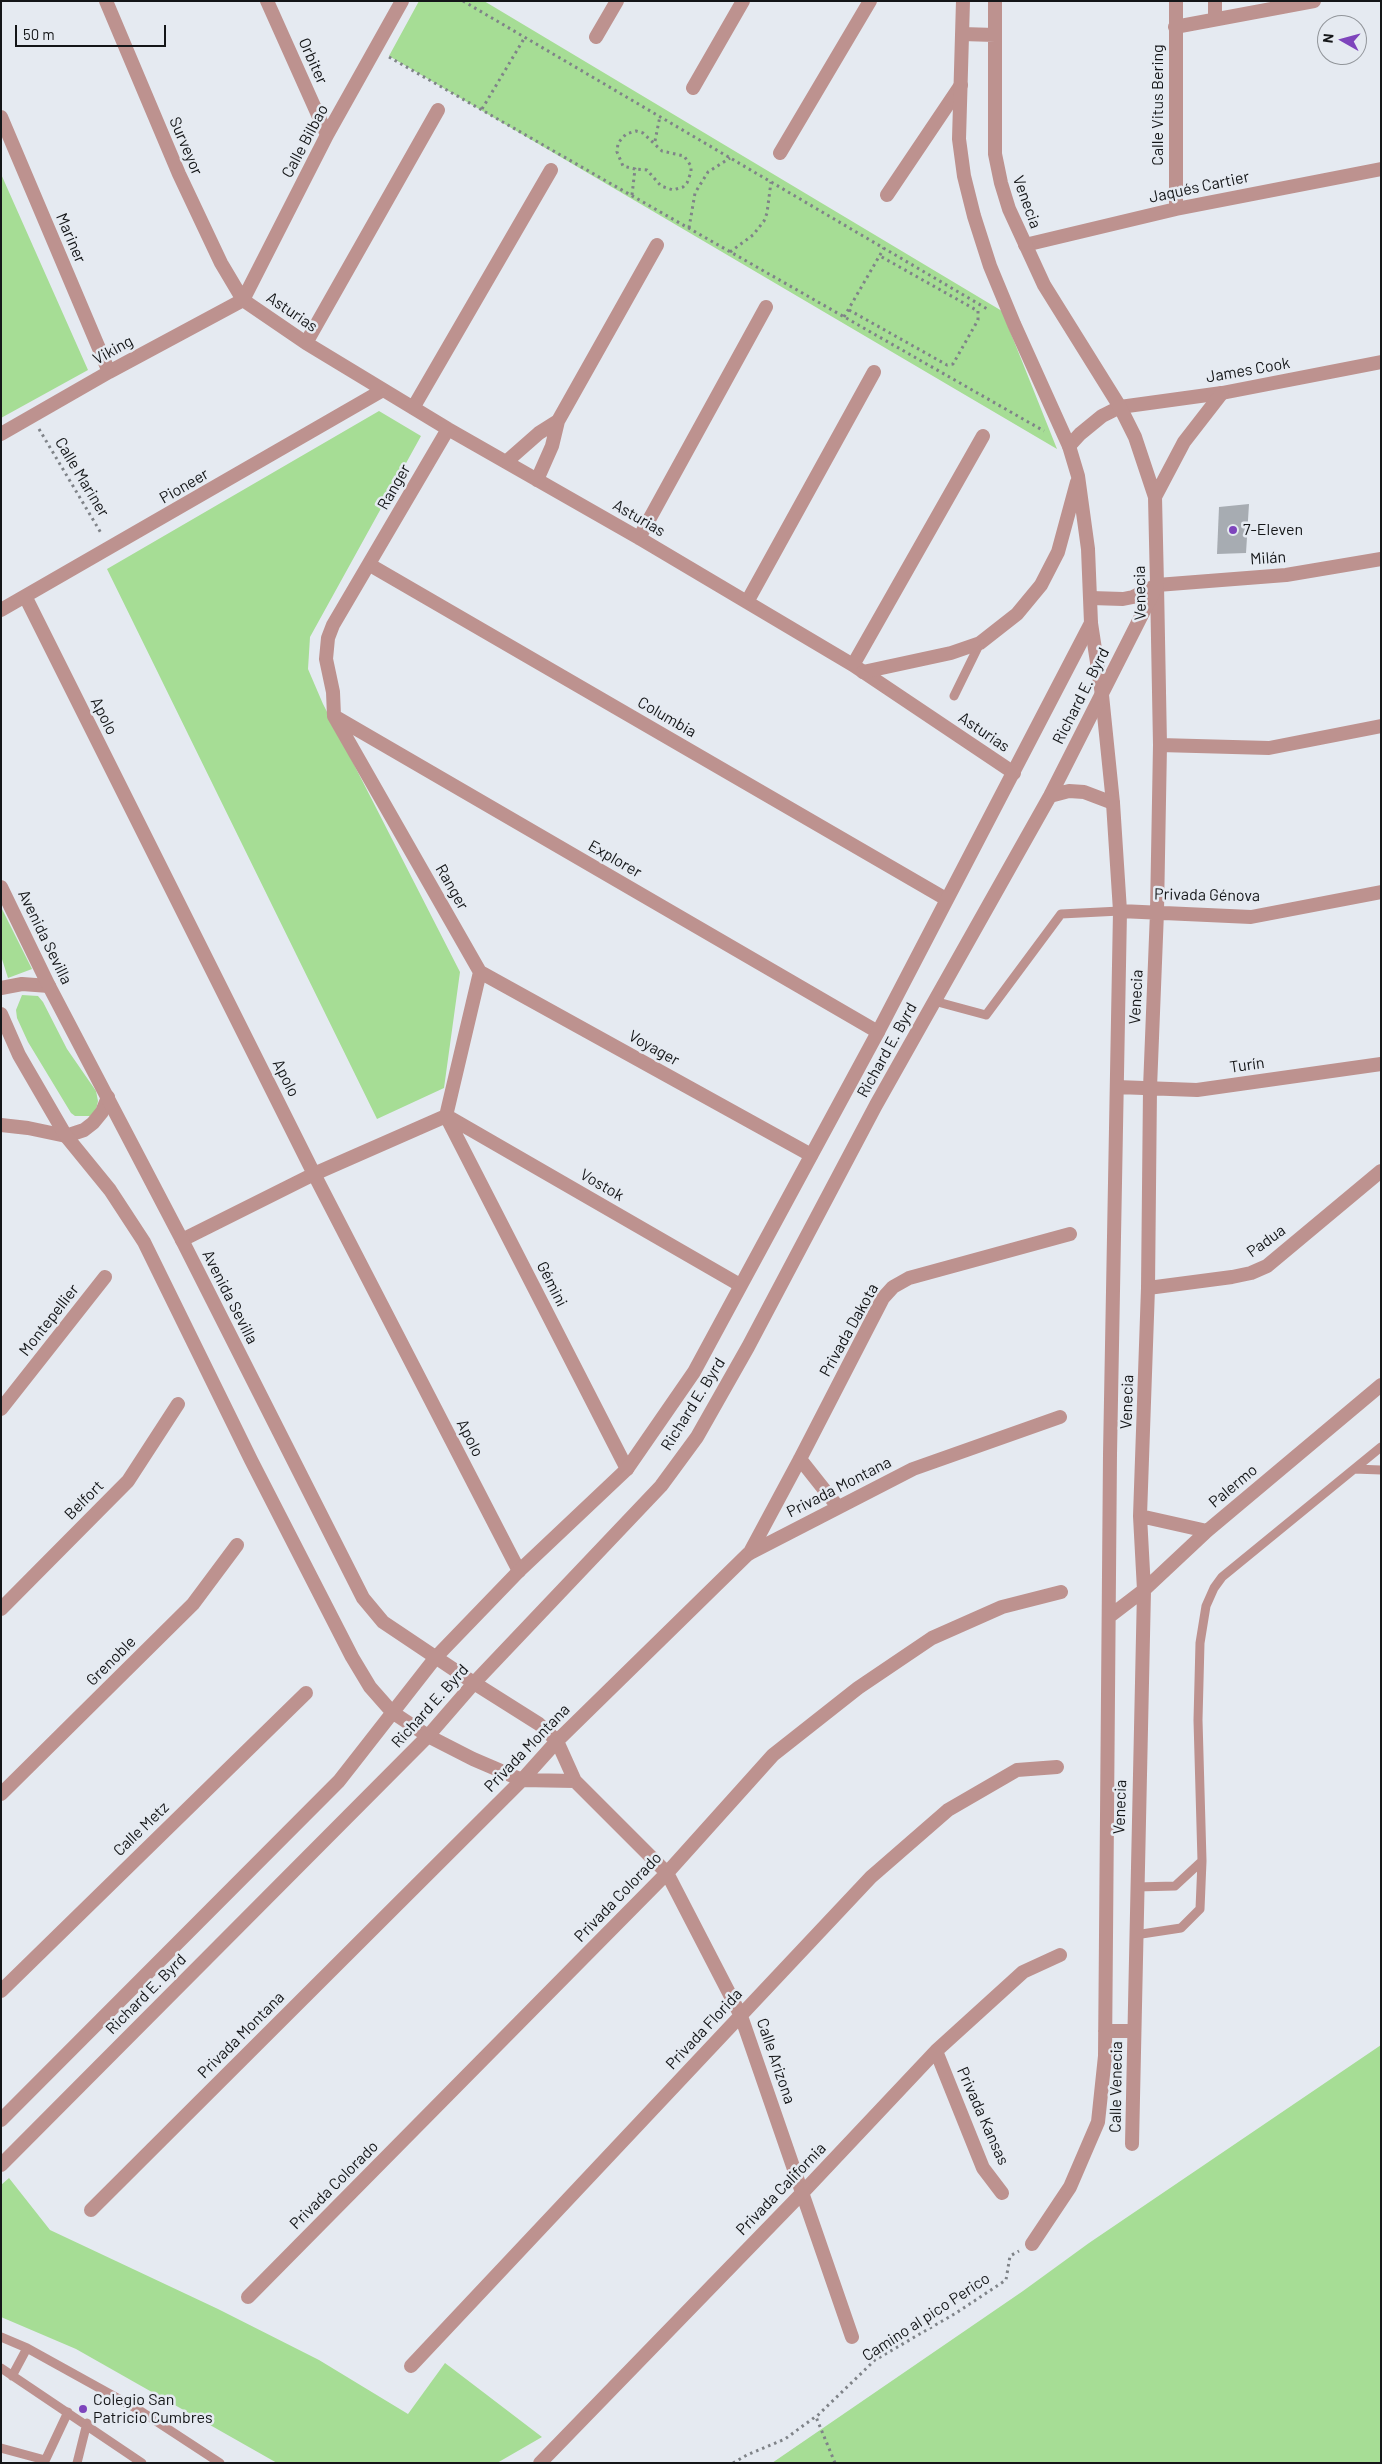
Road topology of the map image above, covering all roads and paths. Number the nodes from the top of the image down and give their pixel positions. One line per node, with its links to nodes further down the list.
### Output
1 (106, 1): 43 (street, Surveyor)
2 (267, 1): 26 (street, Orbiter)
3 (402, 1): 19 (street, Calle Bilbao)
4 (463, 1): 17 (path)
5 (617, 1): 18 (street)
6 (743, 1): 21 (street)
7 (870, 1): 28 (street)
8 (963, 1): 15 (street, Venecia)
9 (995, 1): 16 (street, Venecia)
10 (1176, 1): 14 (street, Calle Vitus Bering)
11 (1215, 1): 13 (street)
12 (1314, 1): 13 (street)
13 (1215, 19): 14 (street)
14 (1175, 27): 36 (street, Calle Vitus Bering)
15 (962, 34): 16 (street); 20 (street, Venecia)
16 (995, 35): 39 (street, Venecia)
17 (525, 36): 22 (path); 24 (path)
18 (596, 38)
19 (376, 49): 22 (path); 26 (street, Calle Bilbao)
20 (961, 85): 35 (street); 47 (street, Venecia)
21 (693, 88)
22 (482, 109): 34 (path)
23 (438, 110): 48 (street)
24 (660, 116): 27 (path); 29 (path)
25 (1, 117): 50 (street, Mariner)
26 (327, 135): 43 (street, Calle Bilbao)
27 (655, 142): 30 (path); 30 (path)
28 (780, 153)
29 (730, 158): 33 (path); 37 (path)
30 (635, 169): 34 (path)
31 (1381, 169): 36 (street, Jaqués Cartier)
32 (551, 170): 55 (street)
33 (771, 182): 40 (path); 41 (path)
34 (632, 195): 37 (path)
35 (887, 195)
36 (1176, 209): 39 (street, Jaqués Cartier)
37 (689, 228): 41 (path)
38 (657, 245): 57 (street)
39 (1025, 245): 54 (street, Venecia)
40 (884, 248): 42 (path); 47 (path)
41 (730, 252): 46 (path)
42 (880, 256): 45 (path); 45 (path)
43 (243, 300): 48 (street, Asturias); 50 (street, Viking)
44 (766, 307): 66 (street)
45 (849, 310): 46 (path)
46 (844, 317): 61 (path)
47 (1014, 324): 61 (street, Venecia)
48 (306, 343): 52 (street, Asturias)
49 (1381, 362): 53 (street, James Cook)
50 (109, 372): 56 (street, Viking)
51 (874, 372): 73 (street)
52 (383, 390): 55 (street, Asturias); 67 (street, Pioneer)
53 (1222, 393): 54 (street, James Cook); 65 (street)
54 (1120, 407): 61 (street); 65 (street, Venecia)
55 (413, 408): 58 (street, Asturias)
56 (32, 417): 59 (street, Viking); 67 (path, Calle Mariner)
57 (558, 422): 62 (street); 64 (street)
58 (448, 429): 62 (street, Asturias); 69 (street, Ranger)
59 (1, 434)
60 (983, 436): 77 (street)
61 (1069, 446): 63 (street, Venecia)
62 (506, 462): 64 (street, Asturias)
63 (1078, 476): 72 (street, Venecia); 76 (street)
64 (537, 480): 66 (street, Asturias)
65 (1155, 497): 70 (street, Venecia)
66 (639, 538): 73 (street, Asturias)
67 (110, 549): 71 (street, Pioneer)
68 (1381, 559): 70 (street, Milán)
69 (370, 565): 80 (street, Ranger); 88 (street, Columbia)
70 (1157, 585): 72 (street); 78 (street, Richard E. Byrd); 82 (street, Venecia)
71 (26, 598): 74 (street, Pioneer); 106 (street, Apolo)
72 (1091, 598): 75 (street, Venecia)
73 (747, 602): 77 (street, Asturias)
74 (1, 610)
75 (1091, 624): 78 (street, Venecia); 83 (street, Richard E. Byrd)
76 (980, 643): 77 (street); 79 (lane)
77 (858, 668): 83 (street, Asturias)
78 (1102, 695): 84 (street, Richard E. Byrd); 85 (street, Venecia)
79 (954, 696)
80 (334, 716): 91 (street, Ranger); 96 (street, Explorer)
81 (1381, 726): 82 (street)
82 (1160, 744): 90 (street, Venecia)
83 (1014, 773): 88 (street, Richard E. Byrd)
84 (1050, 796): 85 (street); 94 (street, Richard E. Byrd)
85 (1112, 803): 89 (street, Venecia)
86 (1, 887): 92 (street, Avenida Sevilla)
87 (1381, 892): 90 (street, Privada Génova)
88 (946, 899): 96 (street, Richard E. Byrd)
89 (1120, 911): 90 (street, Privada Génova); 94 (lane); 98 (street, Venecia)
90 (1157, 912): 99 (street, Venecia)
91 (480, 972): 101 (street); 104 (street, Voyager)
92 (49, 986): 93 (street); 100 (street, Avenida Sevilla)
93 (1, 988)
94 (934, 1001): 132 (street, Richard E. Byrd)
95 (1, 1014): 103 (street)
96 (878, 1032): 104 (street, Richard E. Byrd)
97 (1381, 1064): 99 (street, Turín)
98 (1117, 1087): 99 (street, Turín); 130 (street, Venecia)
99 (1150, 1088): 111 (street, Venecia)
100 (108, 1097): 103 (street); 108 (street, Avenida Sevilla)
101 (446, 1116): 106 (street); 110 (street, Vostok); 118 (street, Gémini)
102 (1, 1125): 103 (street)
103 (66, 1136): 134 (street)
104 (811, 1154): 110 (street, Richard E. Byrd)
105 (1381, 1171): 111 (street, Padua)
106 (314, 1174): 108 (street); 126 (street, Apolo)
107 (1070, 1234): 117 (street, Privada Dakota)
108 (182, 1240): 131 (street, Avenida Sevilla)
109 (105, 1277): 114 (street, Montepellier)
110 (740, 1285): 118 (street, Richard E. Byrd)
111 (1148, 1288): 122 (street, Venecia)
112 (1381, 1385): 123 (street, Palermo)
113 (178, 1404): 129 (street, Belfort)
114 (1, 1409)
115 (1060, 1417): 121 (street, Privada Montana)
116 (1381, 1447): 119 (lane)
117 (800, 1459): 121 (street); 125 (street, Privada Dakota)
118 (627, 1469): 126 (street, Richard E. Byrd)
119 (1354, 1470): 120 (lane); 141 (lane)
120 (1381, 1470)
121 (838, 1507): 125 (street, Privada Montana)
122 (1140, 1516): 123 (street); 127 (street, Venecia)
123 (1207, 1531): 127 (street, Palermo)
124 (237, 1545): 140 (street, Grenoble)
125 (748, 1554): 136 (street, Privada Montana)
126 (519, 1571): 131 (street, Richard E. Byrd)
127 (1144, 1590): 130 (street, Palermo); 143 (street, Venecia)
128 (1061, 1592): 142 (street, Privada Colorado)
129 (1, 1609)
130 (1110, 1616): 148 (street, Venecia)
131 (436, 1657): 132 (street, Avenida Sevilla); 134 (street, Richard E. Byrd)
132 (474, 1683): 135 (street, Richard E. Byrd); 136 (street, Calle Arizona)
133 (306, 1693): 146 (street, Calle Metz)
134 (392, 1712): 135 (street); 151 (street, Richard E. Byrd)
135 (428, 1736): 138 (street); 153 (street, Richard E. Byrd)
136 (557, 1741): 138 (street, Privada Montana); 139 (street, Calle Arizona)
137 (1056, 1767): 147 (street, Privada Florida)
138 (522, 1780): 139 (street); 156 (street, Privada Montana)
139 (575, 1781): 142 (street, Calle Arizona)
140 (1, 1794)
141 (1202, 1861): 143 (lane); 144 (lane)
142 (667, 1873): 147 (street, Calle Arizona); 158 (street, Privada Colorado)
143 (1136, 1887): 144 (street, Venecia)
144 (1135, 1935): 149 (street, Venecia)
145 (1060, 1954): 150 (street, Privada California)
146 (1, 1991)
147 (741, 2016): 154 (street, Calle Arizona); 162 (street, Privada Florida)
148 (1105, 2031): 149 (street); 157 (street, Calle Venecia)
149 (1134, 2032): 152 (street, Calle Venecia)
150 (936, 2051): 154 (street, Privada California); 155 (street, Privada Kansas)
151 (1, 2120)
152 (1132, 2144)
153 (1, 2164)
154 (803, 2192): 159 (street, Calle Arizona); 173 (street, Privada California)
155 (1002, 2193)
156 (91, 2210)
157 (1032, 2244): 166 (path, Camino al pico Perico)
158 (248, 2297)
159 (852, 2337)
160 (2, 2338): 161 (lane)
161 (26, 2348): 164 (lane); 172 (lane)
162 (411, 2366)
163 (1, 2368): 164 (lane)
164 (12, 2376): 165 (lane)
165 (68, 2412): 167 (lane); 169 (lane)
166 (816, 2417): 174 (path); 175 (path)
167 (87, 2424): 170 (lane); 171 (lane)
168 (1, 2448): 169 (lane)
169 (45, 2462)
170 (77, 2463)
171 (142, 2463)
172 (220, 2463)
173 (540, 2463)
174 (733, 2463)
175 (835, 2463)

